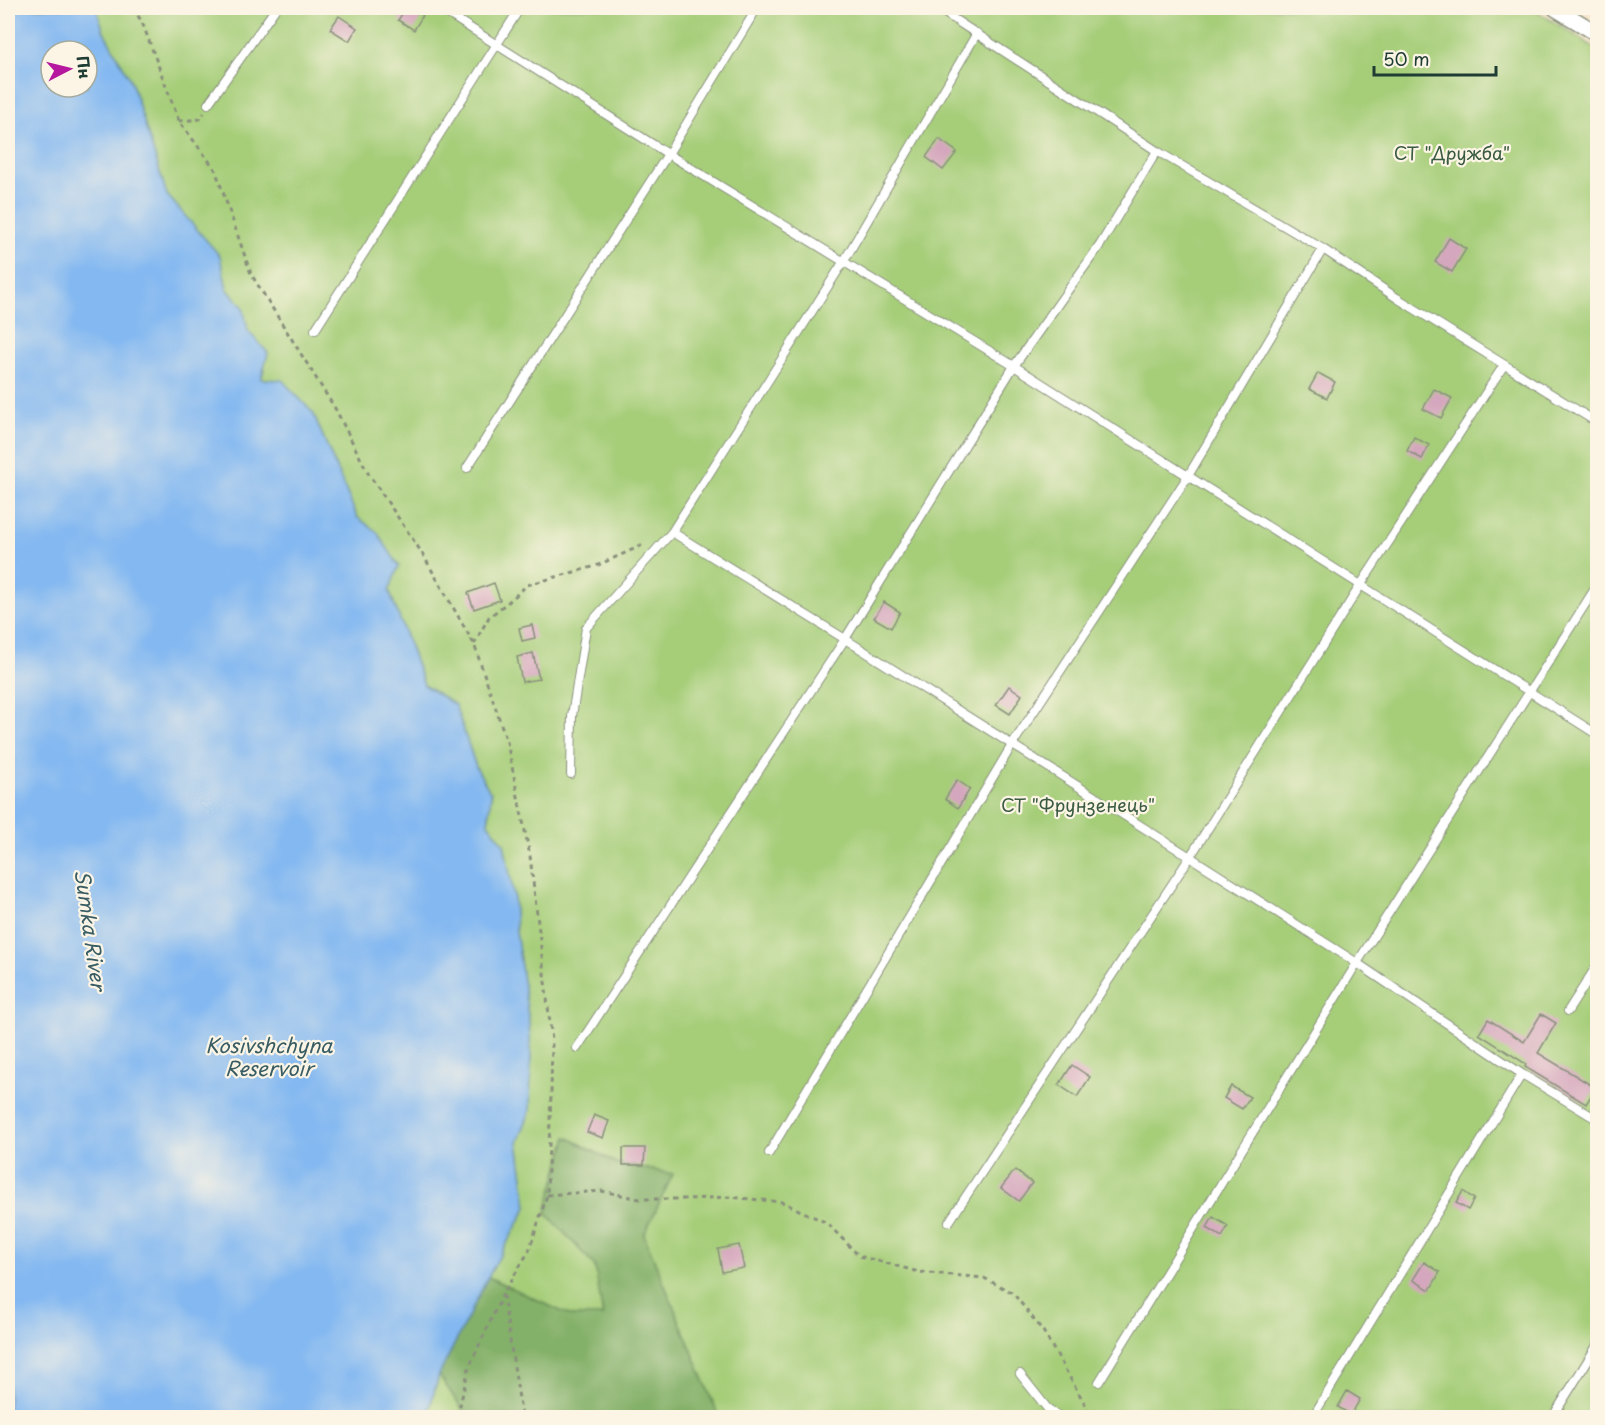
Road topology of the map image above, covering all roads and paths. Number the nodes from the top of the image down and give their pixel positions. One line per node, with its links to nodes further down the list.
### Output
1 (133, 8): 12 (path)
2 (276, 8): 11 (lane)
3 (439, 8): 10 (lane)
4 (520, 8): 10 (lane)
5 (757, 8): 14 (lane)
6 (937, 8): 8 (lane)
7 (1555, 8): 9 (street)
8 (977, 33): 13 (lane); 16 (lane)
9 (1598, 34)
10 (497, 45): 14 (lane); 17 (lane)
11 (208, 104): 12 (path)
12 (179, 121): 27 (path)
13 (1157, 151): 15 (lane); 19 (lane)
14 (668, 154): 16 (lane); 21 (lane)
15 (1323, 249): 18 (lane); 22 (lane)
16 (844, 261): 19 (lane); 23 (lane)
17 (315, 330)
18 (1504, 365): 20 (lane); 25 (lane)
19 (1014, 366): 22 (lane); 26 (lane)
20 (1598, 423)
21 (467, 468)
22 (1188, 476): 25 (lane); 30 (lane)
23 (672, 532): 26 (lane); 27 (path); 31 (lane)
24 (1598, 584): 28 (lane)
25 (1360, 586): 28 (lane); 32 (lane)
26 (845, 639): 30 (lane); 36 (lane)
27 (474, 644): 40 (path)
28 (1528, 692): 29 (lane); 33 (lane)
29 (1598, 735)
30 (1012, 745): 32 (lane); 39 (lane)
31 (571, 774)
32 (1190, 857): 33 (lane); 41 (lane)
33 (1357, 963): 37 (lane); 45 (lane)
34 (1598, 964): 35 (lane)
35 (1568, 1011)
36 (577, 1048)
37 (1522, 1074): 38 (lane); 50 (lane)
38 (1598, 1120)
39 (769, 1153)
40 (547, 1195): 42 (path); 49 (path)
41 (949, 1222)
42 (503, 1294): 46 (path); 47 (path)
43 (1598, 1344): 51 (lane)
44 (1020, 1374): 48 (lane)
45 (1099, 1382)
46 (457, 1418)
47 (522, 1418)
48 (1061, 1418)
49 (1089, 1418)
50 (1312, 1418)
51 (1551, 1418)

